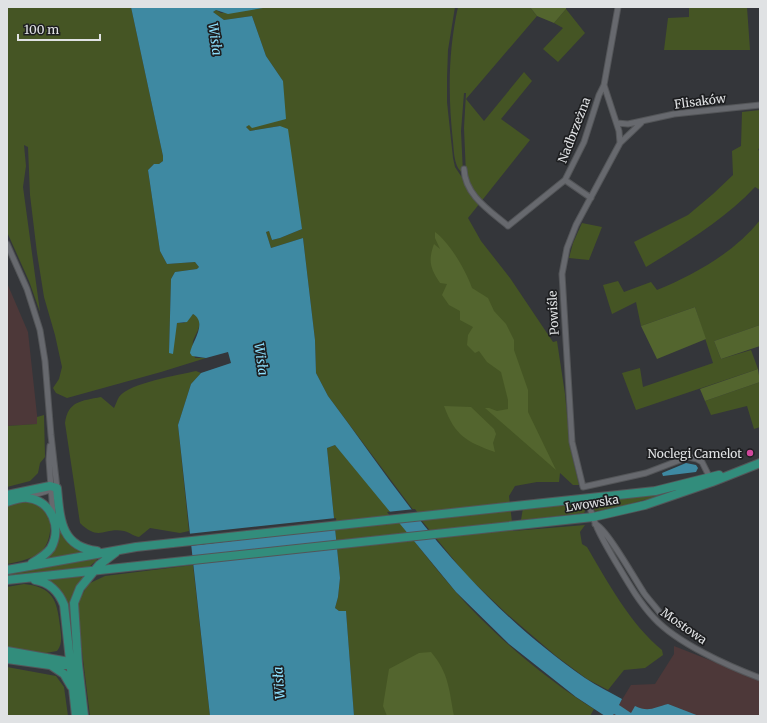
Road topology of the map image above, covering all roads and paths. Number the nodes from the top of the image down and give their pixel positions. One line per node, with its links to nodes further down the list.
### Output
1 (618, 7): 2 (street)
2 (604, 85): 5 (street); 8 (street, Nadbrzeżna)
3 (760, 105): 4 (street, Flisaków)
4 (643, 121): 5 (street, Flisaków); 6 (street, Flisaków)
5 (617, 123): 6 (street)
6 (620, 143): 9 (street, Powiśle)
7 (464, 169): 8 (street, Nadbrzeżna)
8 (565, 180): 9 (street)
9 (591, 198): 12 (street, Powiśle)
10 (7, 244): 13 (street)
11 (760, 463): 12 (main road, Lwowska)
12 (711, 480): 14 (main road, Lwowska); 15 (main road, Lwowska)
13 (53, 488): 16 (main road); 17 (street); 20 (street); 23 (main road)
14 (655, 491): 15 (main road, Lwowska); 18 (main road, Lwowska)
15 (674, 494): 21 (main road, Lwowska)
16 (7, 495)
17 (26, 497): 19 (main road); 20 (main road)
18 (588, 498): 21 (street); 22 (main road, Lwowska)
19 (7, 502)
20 (53, 514): 24 (main road)
21 (594, 521): 26 (main road, Lwowska); 31 (street, Mostowa); 37 (street, Mostowa)
22 (125, 549): 23 (main road, Lwowska); 27 (main road)
23 (104, 552): 24 (main road, Lwowska)
24 (24, 567): 25 (main road, Lwowska)
25 (7, 570)
26 (108, 570): 27 (main road, Lwowska); 30 (main road)
27 (95, 571): 28 (main road, Lwowska); 30 (main road)
28 (28, 578): 29 (main road, Lwowska); 32 (main road)
29 (7, 580)
30 (88, 580): 36 (main road)
31 (660, 613)
32 (69, 641): 35 (main road); 36 (main road)
33 (7, 651): 35 (main road)
34 (7, 659): 35 (main road)
35 (51, 662): 36 (main road); 38 (main road)
36 (73, 664): 38 (main road); 40 (main road)
37 (760, 678)
38 (74, 690): 39 (main road)
39 (76, 716)
40 (84, 716)

